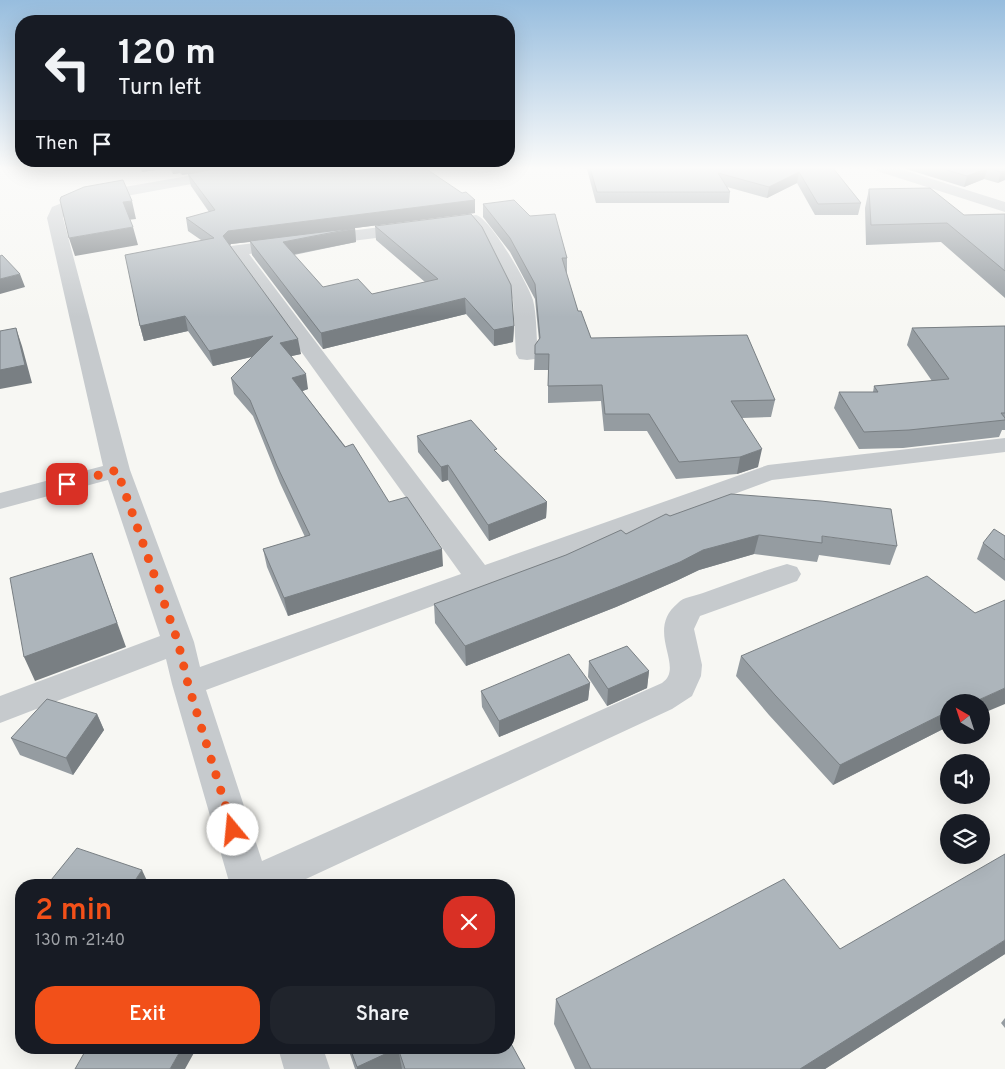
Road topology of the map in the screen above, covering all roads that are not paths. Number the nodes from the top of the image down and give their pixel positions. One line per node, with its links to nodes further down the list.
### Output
1 (55, 218): 4 (street)
2 (527, 354): 7 (street)
3 (1005, 446): 7 (street)
4 (117, 470): 5 (street); 8 (street)
5 (0, 501)
6 (787, 574): 12 (street)
7 (480, 579): 9 (street)
8 (178, 642): 9 (street); 10 (street)
9 (188, 684): 11 (street)
10 (0, 710)
11 (248, 879)
12 (263, 879)
13 (303, 1054): 14 (street)
14 (307, 1069)

